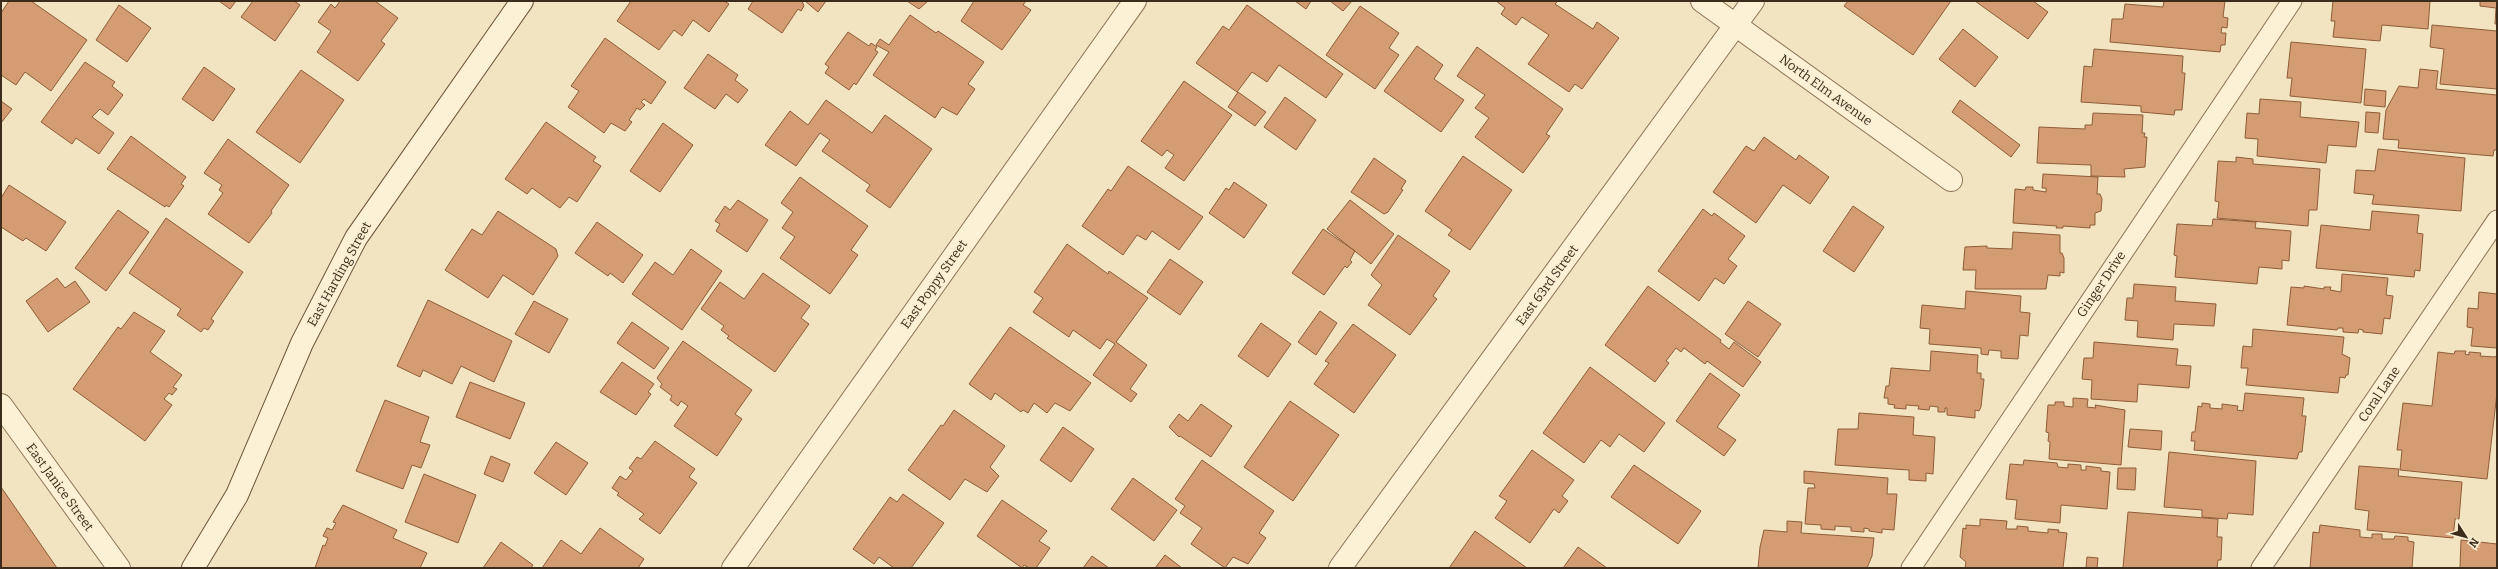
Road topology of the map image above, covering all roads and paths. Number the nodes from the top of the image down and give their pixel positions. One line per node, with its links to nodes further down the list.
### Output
1 (522, 1): 11 (street, East Harding Street)
2 (1135, 1): 12 (street, East Poppy Street)
3 (1702, 1): 6 (street, North Elm Avenue)
4 (1753, 1): 6 (street, East 63rd Street)
5 (2292, 1): 14 (lane, Ginger Drive)
6 (1736, 25): 7 (street, North Elm Avenue); 13 (street, East 63rd Street)
7 (1951, 180)
8 (2497, 220): 15 (lane, Coral Lane)
9 (1, 405): 10 (street, East Janice Street)
10 (119, 568)
11 (193, 568)
12 (733, 568)
13 (1340, 568)
14 (1911, 568)
15 (2261, 568)

